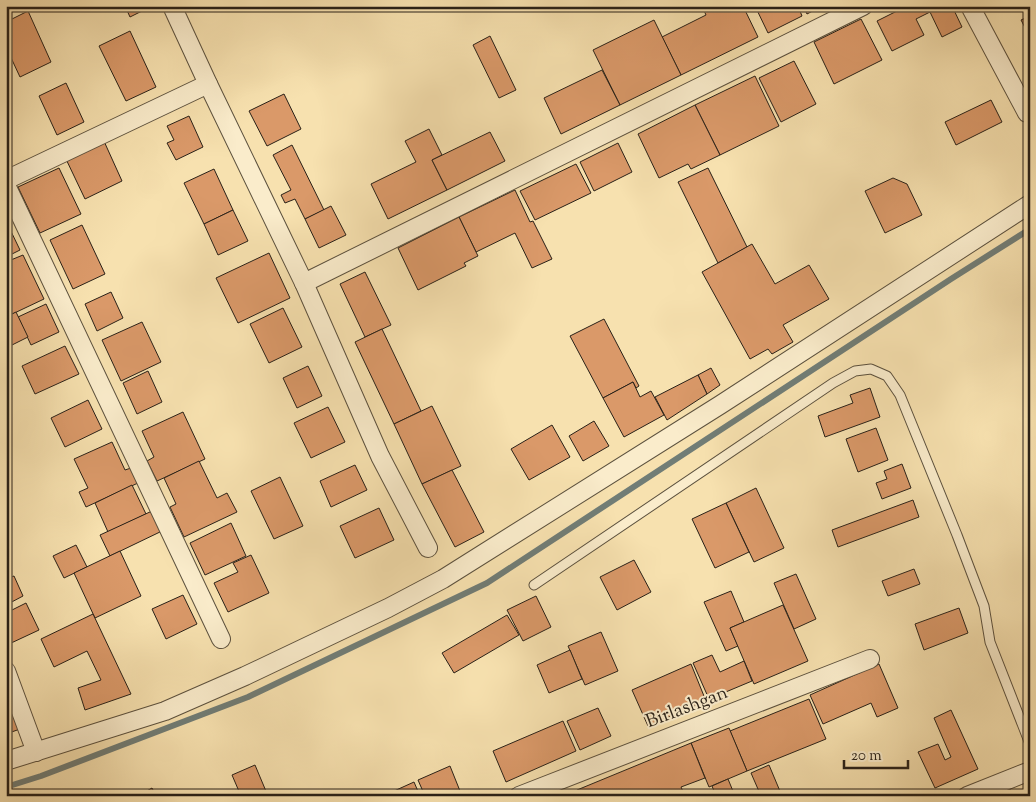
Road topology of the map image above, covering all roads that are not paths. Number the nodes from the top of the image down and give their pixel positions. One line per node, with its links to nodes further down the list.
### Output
1 (172, 6): 4 (street)
2 (863, 6): 9 (street)
3 (970, 6): 5 (street)
4 (208, 84): 6 (street); 9 (street)
5 (1027, 113)
6 (6, 180)
7 (6, 184): 12 (street)
8 (1030, 204): 16 (street)
9 (304, 282): 10 (street)
10 (428, 548)
11 (534, 585): 15 (lane)
12 (221, 639)
13 (870, 659): 19 (street, Birlashgan)
14 (6, 671): 16 (street)
15 (1030, 744)
16 (36, 752): 17 (street)
17 (6, 761)
18 (1030, 771): 20 (street)
19 (519, 796)
20 (968, 796)

